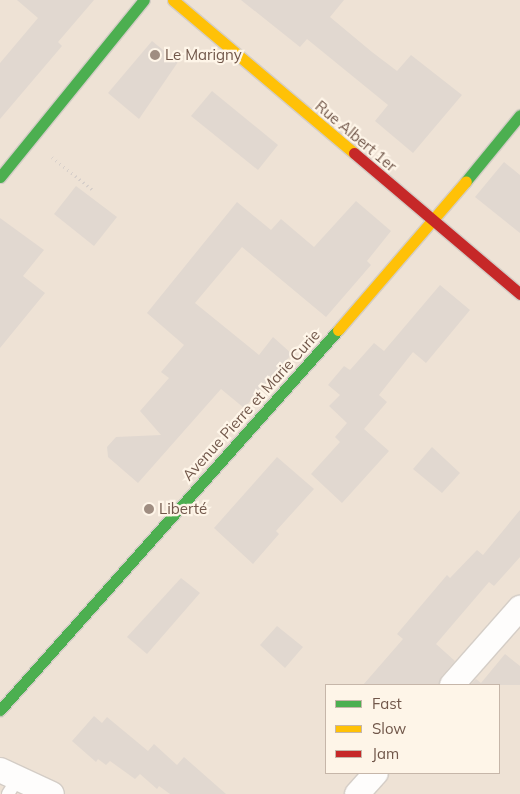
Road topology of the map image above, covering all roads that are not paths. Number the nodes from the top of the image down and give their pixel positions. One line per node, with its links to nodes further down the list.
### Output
1 (144, 0): 4 (street)
2 (173, 0): 5 (street, Rue Albert 1er)
3 (520, 115): 5 (street, Avenue Pierre et Marie Curie)
4 (0, 177)
5 (433, 221): 6 (street, Rue Albert 1er); 9 (street, Avenue Pierre et Marie Curie)
6 (520, 294)
7 (520, 608): 8 (street)
8 (453, 684)
9 (0, 710)
10 (375, 774): 13 (street)
11 (8, 781): 12 (street)
12 (52, 794)
13 (357, 794)

